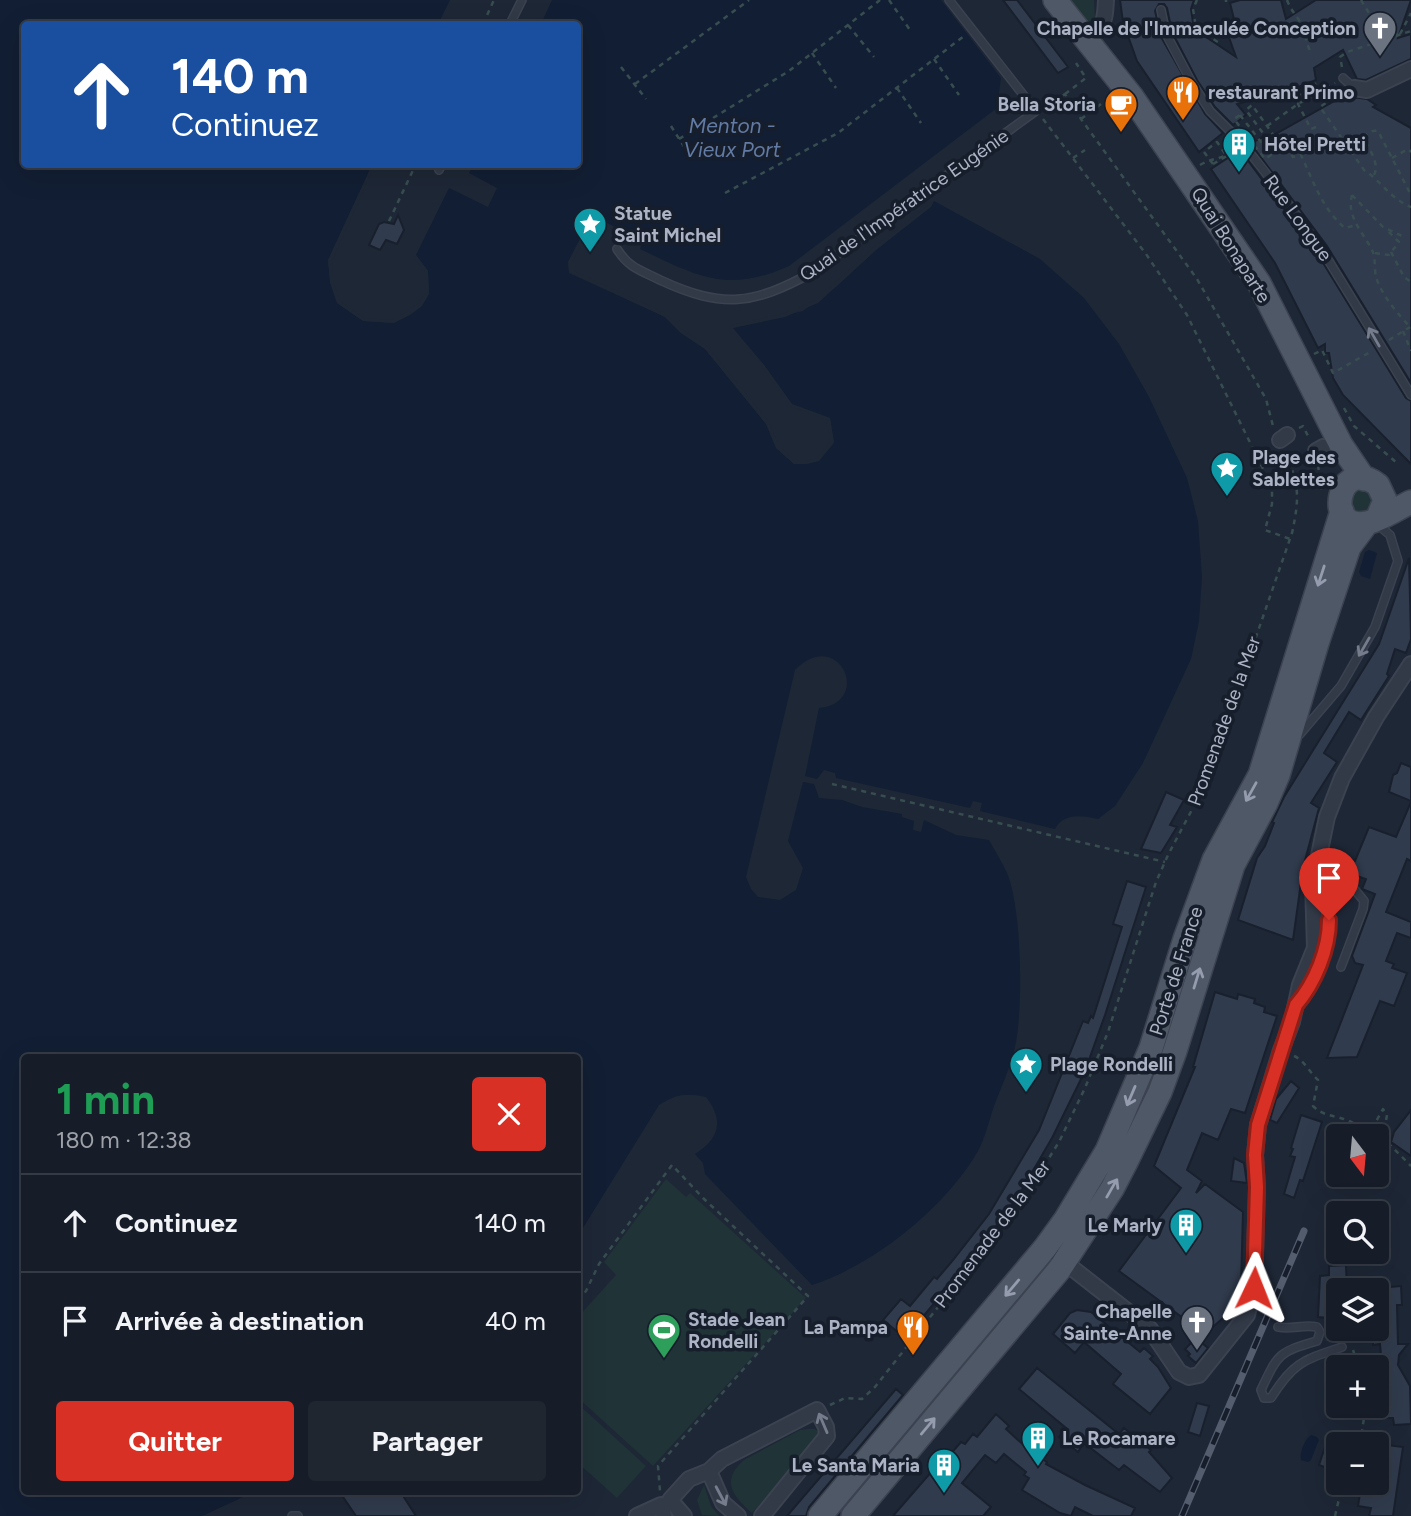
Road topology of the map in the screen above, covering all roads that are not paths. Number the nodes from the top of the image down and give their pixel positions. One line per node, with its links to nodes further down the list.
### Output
1 (522, 0): 6 (lane)
2 (949, 0): 11 (lane, Quai de l'Impératrice Eugénie)
3 (1055, 0): 13 (main road, Quai Bonaparte)
4 (1106, 0): 7 (street)
5 (1161, 10): 12 (lane, Rue Longue, one-way to 5)
6 (512, 21)
7 (1094, 32)
8 (1411, 69): 10 (street)
9 (1343, 78): 10 (lane)
10 (1351, 89)
11 (617, 249)
12 (1411, 395)
13 (1354, 483): 14 (main road); 16 (main road)
14 (1383, 493): 15 (main road); 17 (main road)
15 (1411, 502): 17 (main road)
16 (1342, 511): 17 (main road); 22 (main road, Porte de France, one-way to 22)
17 (1372, 521): 19 (main road, Porte de France); 19 (lane, one-way to 19)
18 (1411, 664): 21 (street)
19 (1310, 708): 23 (main road, Porte de France, one-way to 19)
20 (1341, 967): 21 (lane)
21 (1296, 1005): 23 (street)
22 (1045, 1248): 23 (street); 34 (main road, Porte de France, one-way to 34)
23 (1065, 1262): 35 (main road, Porte de France, one-way to 23)
24 (1278, 1326): 25 (lane)
25 (1342, 1347)
26 (709, 1471): 27 (street); 32 (street, one-way to 32); 33 (street, one-way to 26)
27 (665, 1507): 30 (street); 31 (street)
28 (292, 1516): 29 (lane)
29 (298, 1516)
30 (637, 1516)
31 (684, 1516)
32 (738, 1516)
33 (762, 1516)
34 (820, 1516)
35 (853, 1516)

